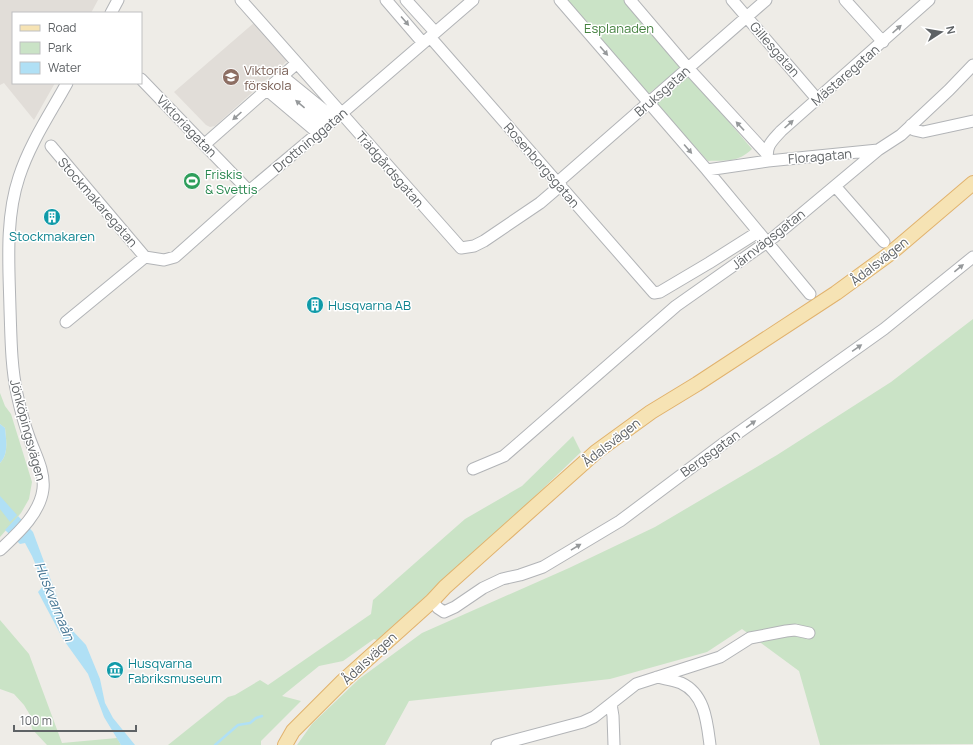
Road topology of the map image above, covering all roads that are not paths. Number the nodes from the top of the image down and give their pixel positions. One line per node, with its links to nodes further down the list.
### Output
1 (118, 0): 12 (street)
2 (241, 0): 16 (street, Trädgårdsgatan)
3 (386, 0): 14 (street, one-way to 14)
4 (406, 0): 14 (street, Rosenborgsgatan)
5 (473, 0): 14 (street, Drottninggatan)
6 (560, 0): 23 (street, one-way to 23)
7 (630, 0): 18 (street)
8 (732, 0): 13 (street, Gillesgatan)
9 (766, 0): 13 (street, Bruksgatan)
10 (845, 0): 15 (street)
11 (930, 0): 15 (street, Mästaregatan, one-way to 11)
12 (112, 12)
13 (747, 17): 18 (street, Bruksgatan); 22 (street, Gillesgatan)
14 (429, 37): 25 (street, Drottninggatan); 32 (street, Rosenborgsgatan)
15 (883, 42): 22 (street, Mästaregatan)
16 (297, 63): 20 (street); 25 (street, Trädgårdsgatan)
17 (973, 64): 26 (street, Järnvägsgatan)
18 (688, 68): 23 (street, Bruksgatan); 30 (street, one-way to 18)
19 (142, 80): 27 (street, Viktoriagatan)
20 (274, 83): 25 (street, one-way to 20); 25 (street); 27 (street, one-way to 27)
21 (66, 84): 43 (street, Jönköpingsvägen)
22 (817, 99): 30 (street, Mästaregatan, one-way to 22)
23 (649, 103): 31 (street, one-way to 31); 32 (street, Bruksgatan)
24 (973, 121): 26 (street)
25 (330, 123): 32 (street, Trädgårdsgatan); 35 (street, Drottninggatan)
26 (911, 126): 29 (street, Järnvägsgatan)
27 (205, 144): 35 (street, Viktoriagatan)
28 (51, 146): 39 (street, Stockmakaregatan)
29 (878, 150): 30 (street, Floragatan); 34 (street, Järnvägsgatan)
30 (767, 158): 31 (street, Floragatan)
31 (707, 170): 36 (street)
32 (559, 184): 36 (street, Rosenborgsgatan)
33 (973, 184): 46 (main road, Ådalsvägen)
34 (835, 186): 37 (street, Järnvägsgatan); 38 (street)
35 (249, 191): 39 (street, Drottninggatan)
36 (758, 232): 37 (street)
37 (766, 242): 41 (street); 44 (street, Järnvägsgatan)
38 (884, 242)
39 (146, 257): 42 (street)
40 (973, 257): 46 (street, Bergsgatan, one-way to 40)
41 (810, 294)
42 (66, 322)
43 (5, 323): 45 (street, Jönköpingsvägen)
44 (473, 469)
45 (2, 548)
46 (432, 601): 50 (main road, Ådalsvägen)
47 (809, 633): 48 (street)
48 (656, 677): 49 (street); 53 (street)
49 (611, 704): 51 (street); 52 (street)
50 (284, 745)
51 (497, 745)
52 (614, 745)
53 (710, 745)

